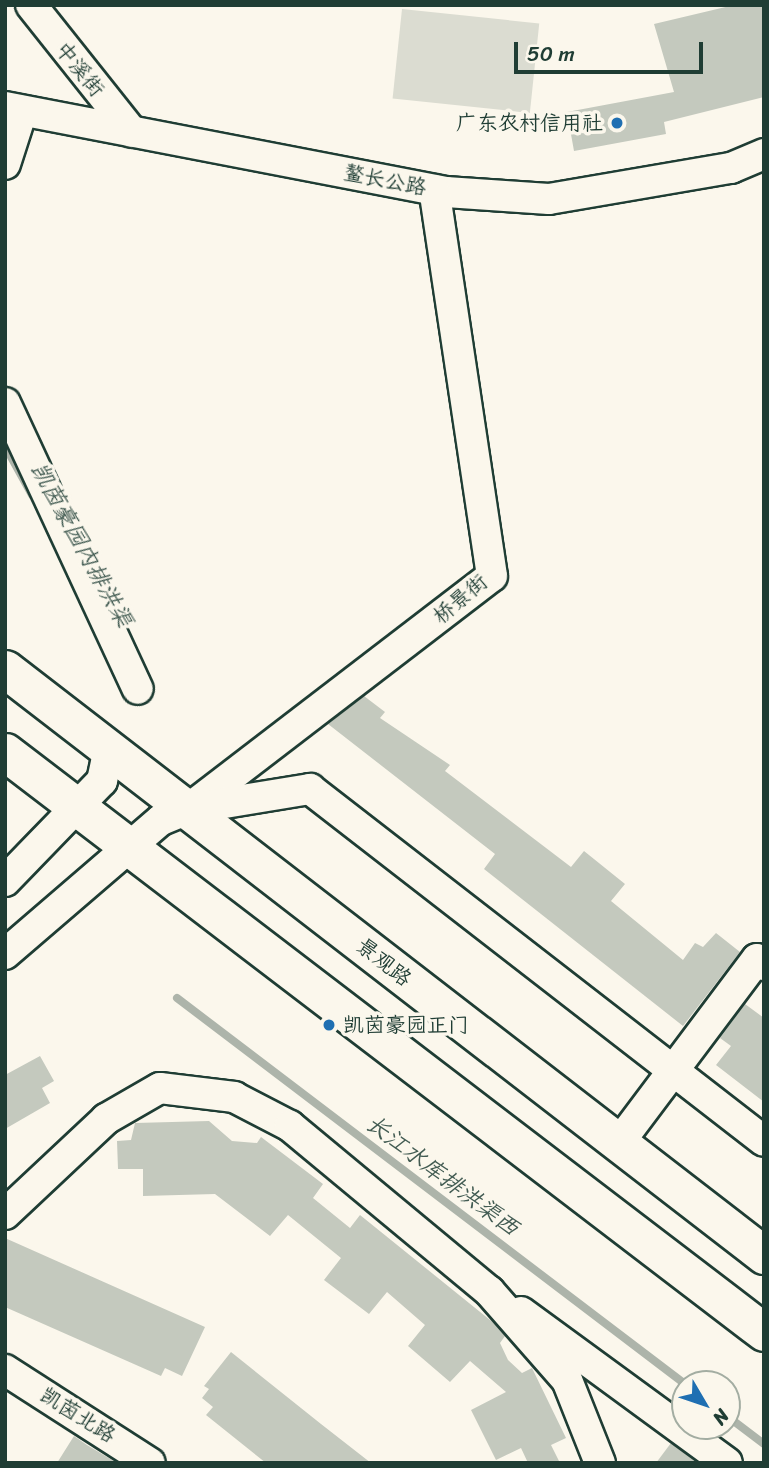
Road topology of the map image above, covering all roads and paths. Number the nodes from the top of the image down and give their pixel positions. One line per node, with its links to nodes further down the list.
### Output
1 (31, 5): 3 (street, 中溪街)
2 (14, 109): 3 (street, 鳌长公路); 5 (street)
3 (132, 132): 6 (street, 鳌长公路)
4 (764, 154): 6 (street, 鳌长公路)
5 (5, 164)
6 (434, 190): 13 (street, 桥景街)
7 (5, 403): 9 (street)
8 (5, 669): 10 (main road, 景观路)
9 (138, 689)
10 (108, 747): 12 (street); 13 (main road, 景观路)
11 (5, 752): 12 (main road)
12 (80, 809): 14 (main road); 15 (street)
13 (188, 809): 14 (street); 18 (street); 20 (main road, 景观路)
14 (130, 850): 16 (street); 24 (main road)
15 (5, 881)
16 (5, 954)
17 (764, 965): 18 (street)
18 (673, 1071): 19 (street); 20 (street)
19 (764, 1141)
20 (618, 1144): 22 (main road, 景观路)
21 (5, 1214): 23 (street)
22 (764, 1255)
23 (489, 1291): 27 (street); 28 (street)
24 (764, 1332)
25 (5, 1370): 26 (street, 凯茵北路)
26 (150, 1463)
27 (600, 1463)
28 (727, 1463)

